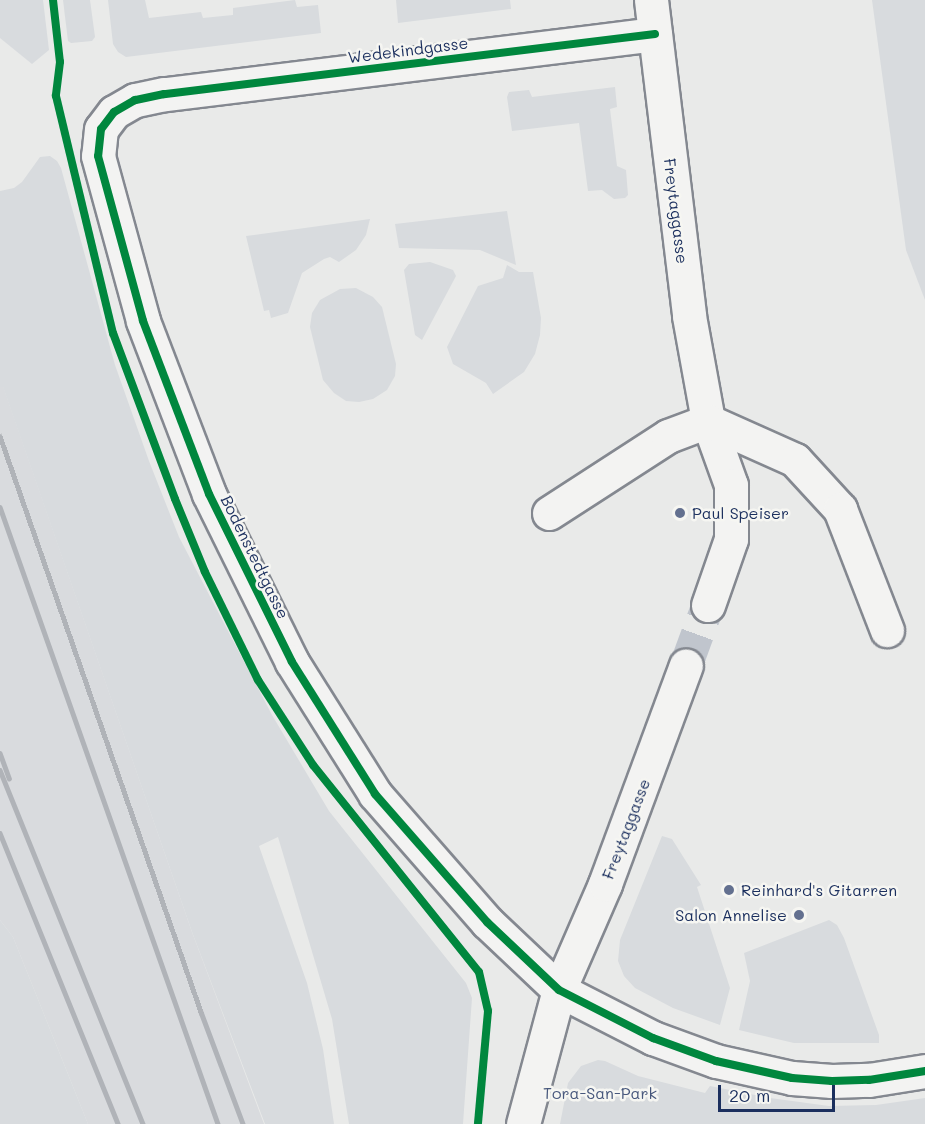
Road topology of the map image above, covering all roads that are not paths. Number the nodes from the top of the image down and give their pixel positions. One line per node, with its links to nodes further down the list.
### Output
1 (651, 0): 2 (street, Freytaggasse)
2 (655, 34): 3 (street, Wedekindgasse); 4 (street, Freytaggasse)
3 (164, 93): 9 (street, Bodenstedtgasse)
4 (708, 421): 5 (street); 6 (street, Freytaggasse); 7 (street)
5 (549, 513)
6 (708, 605)
7 (887, 630)
8 (686, 664): 9 (street, Freytaggasse)
9 (559, 990): 10 (street, Bodenstedtgasse); 11 (street, Freytaggasse)
10 (925, 1071)
11 (523, 1124)

